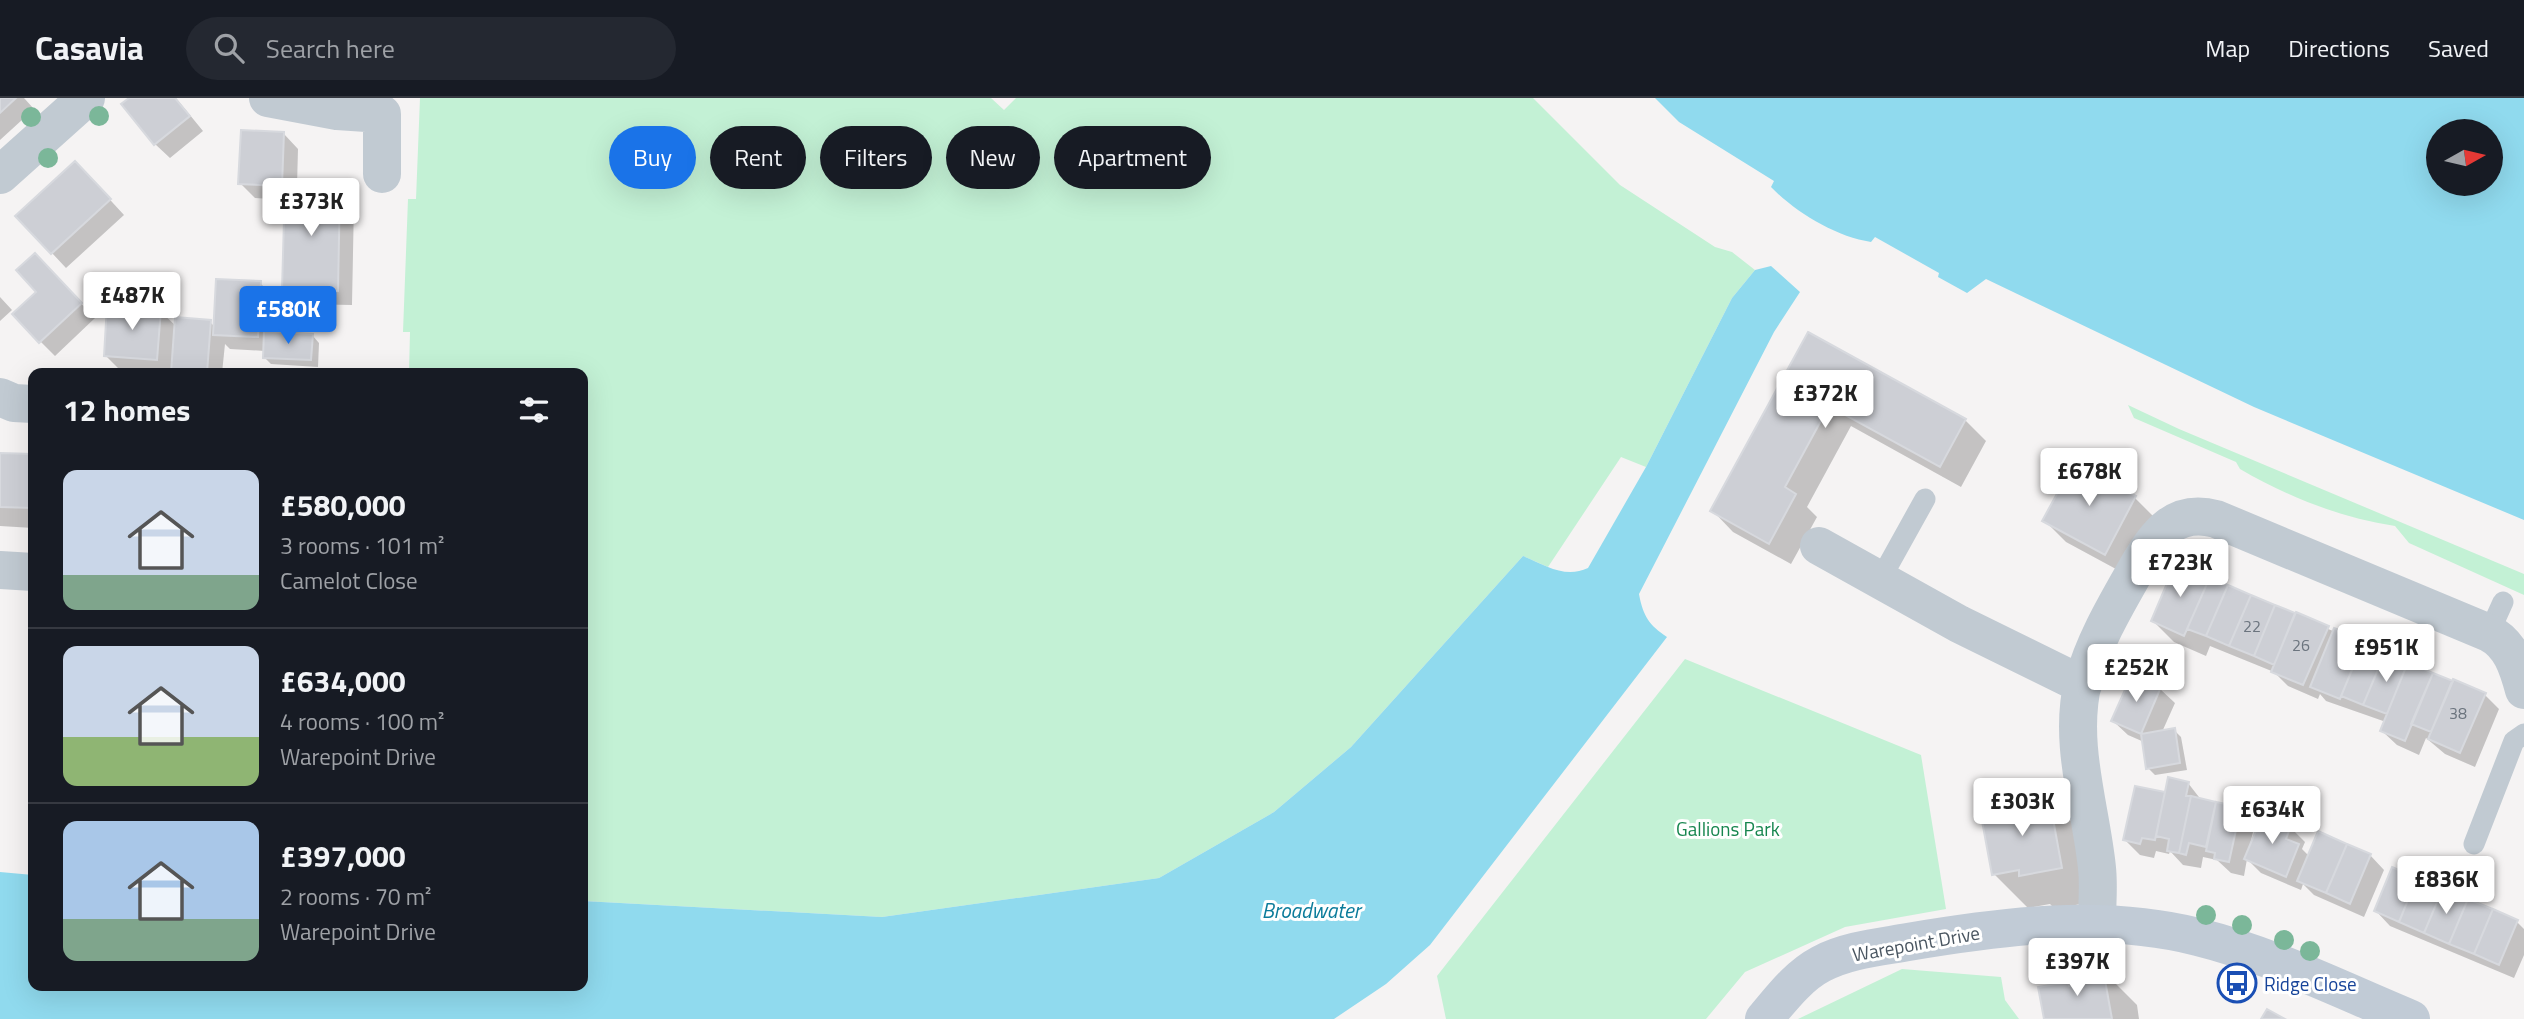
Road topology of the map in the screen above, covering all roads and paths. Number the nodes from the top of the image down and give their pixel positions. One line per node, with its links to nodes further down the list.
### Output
1 (86, 98): 4 (street)
2 (268, 98): 3 (street)
3 (382, 174)
4 (0, 175)
5 (0, 397): 6 (street)
6 (28, 404)
7 (1925, 499): 11 (lane)
8 (1819, 546): 11 (street)
9 (0, 570): 10 (street)
10 (28, 572)
11 (1880, 580): 12 (street)
12 (2083, 685): 13 (street); 16 (street)
13 (2524, 690)
14 (2524, 734): 15 (lane)
15 (2474, 844)
16 (2097, 922): 17 (street, Warepoint Drive); 18 (street, Warepoint Drive)
17 (2366, 1010): 19 (street, Warepoint Drive)
18 (1765, 1019)
19 (2411, 1019)

